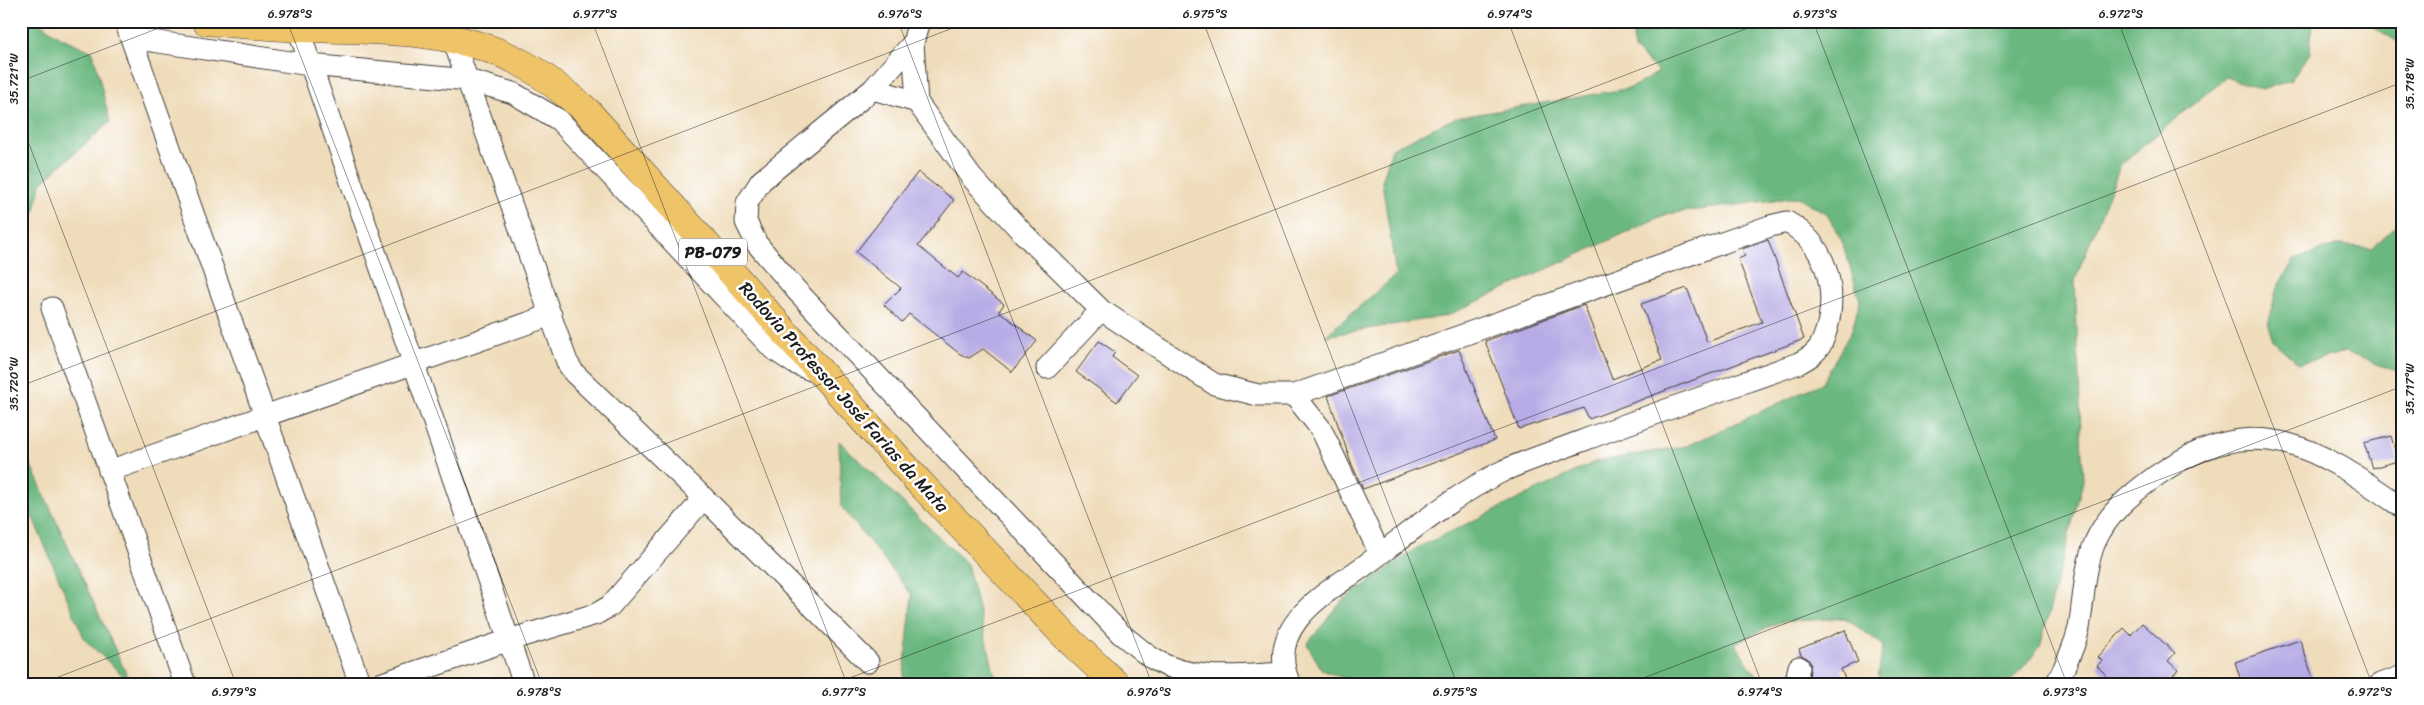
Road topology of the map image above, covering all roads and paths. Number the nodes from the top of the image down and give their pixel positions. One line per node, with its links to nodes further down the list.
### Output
1 (206, 21): 3 (main road, Rodovia Professor José Farias da Mata / PB-079)
2 (919, 21): 6 (street)
3 (298, 28): 5 (main road, Rodovia Professor José Farias da Mata / PB-079); 7 (street)
4 (129, 30): 7 (street); 18 (street)
5 (453, 39): 8 (street); 16 (main road, Rodovia Professor José Farias da Mata / PB-079)
6 (913, 43): 9 (street); 10 (street)
7 (310, 66): 8 (street); 14 (street)
8 (468, 80): 13 (street); 16 (street)
9 (873, 89): 10 (street); 26 (street)
10 (917, 102): 12 (street)
11 (52, 308): 19 (street)
12 (1101, 310): 15 (street); 17 (street)
13 (551, 315): 14 (street); 20 (street)
14 (413, 364): 18 (street); 23 (street)
15 (1047, 368)
16 (823, 375): 31 (main road, Rodovia Professor José Farias da Mata / PB-079)
17 (1294, 395): 22 (street); 22 (street)
18 (265, 416): 19 (street); 28 (street)
19 (109, 471): 27 (street)
20 (704, 498): 23 (street); 24 (street)
21 (2403, 508): 32 (street)
22 (1380, 554): 26 (street)
23 (509, 640): 29 (street); 30 (street)
24 (868, 662)
25 (2403, 676): 33 (street)
26 (1287, 679)
27 (184, 683)
28 (360, 684)
29 (380, 684)
30 (524, 684)
31 (1116, 684)
32 (2056, 684)
33 (2380, 684)

